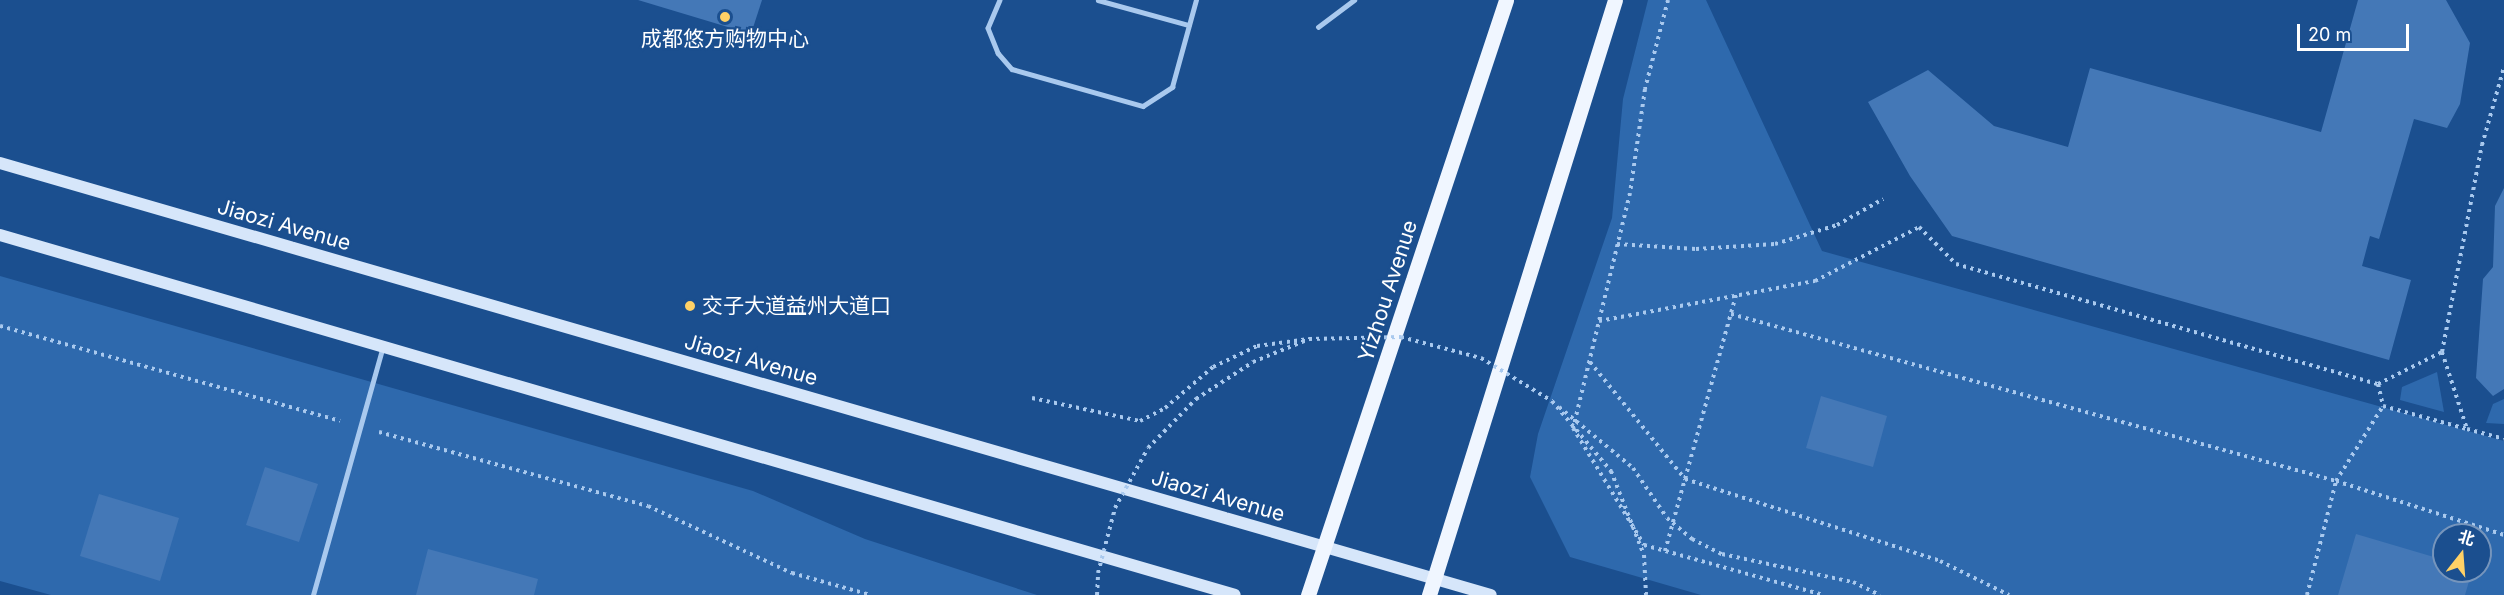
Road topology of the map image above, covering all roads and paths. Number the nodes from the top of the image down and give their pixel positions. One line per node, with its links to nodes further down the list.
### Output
1 (1000, 0): 8 (lane)
2 (1098, 0): 8 (lane)
3 (1196, 0): 8 (lane)
4 (1354, 0): 9 (lane)
5 (1506, 0): 33 (main road, Yizhou Avenue)
6 (1615, 0): 35 (main road)
7 (1668, 0): 14 (path)
8 (1189, 25)
9 (1318, 27)
10 (2504, 67): 21 (path)
11 (0, 163): 33 (main road, Jiaozi Avenue)
12 (1882, 199): 14 (path)
13 (0, 235): 20 (main road)
14 (1617, 244): 17 (path)
15 (1736, 295): 16 (path); 17 (path); 23 (path)
16 (1731, 314): 30 (path); 31 (path)
17 (1599, 321): 22 (path)
18 (0, 326): 27 (path)
19 (1309, 339): 24 (path, bridge); 25 (path, bridge); 38 (path, bridge)
20 (383, 346): 27 (lane); 39 (main road)
21 (2442, 352): 23 (path); 28 (path)
22 (1589, 362): 30 (path); 34 (path)
23 (2378, 384): 26 (path)
24 (1032, 398)
25 (1552, 401): 43 (path, bridge); 45 (path, bridge)
26 (2383, 406): 28 (path); 31 (path)
27 (360, 426): 36 (lane); 37 (path)
28 (2467, 429): 29 (path)
29 (2504, 439)
30 (1685, 479): 34 (path); 46 (path)
31 (2336, 481): 32 (path); 47 (path)
32 (2504, 535)
33 (1326, 547): 35 (main road, Jiaozi Avenue); 40 (main road, Yizhou Avenue)
34 (1665, 550): 44 (path)
35 (1435, 579): 41 (main road); 42 (main road, Jiaozi Avenue)
36 (313, 595)
37 (871, 595)
38 (1097, 595)
39 (1235, 595)
40 (1308, 595)
41 (1429, 595)
42 (1491, 595)
43 (1646, 595)
44 (1823, 595)
45 (1880, 595)
46 (2009, 595)
47 (2307, 595)

